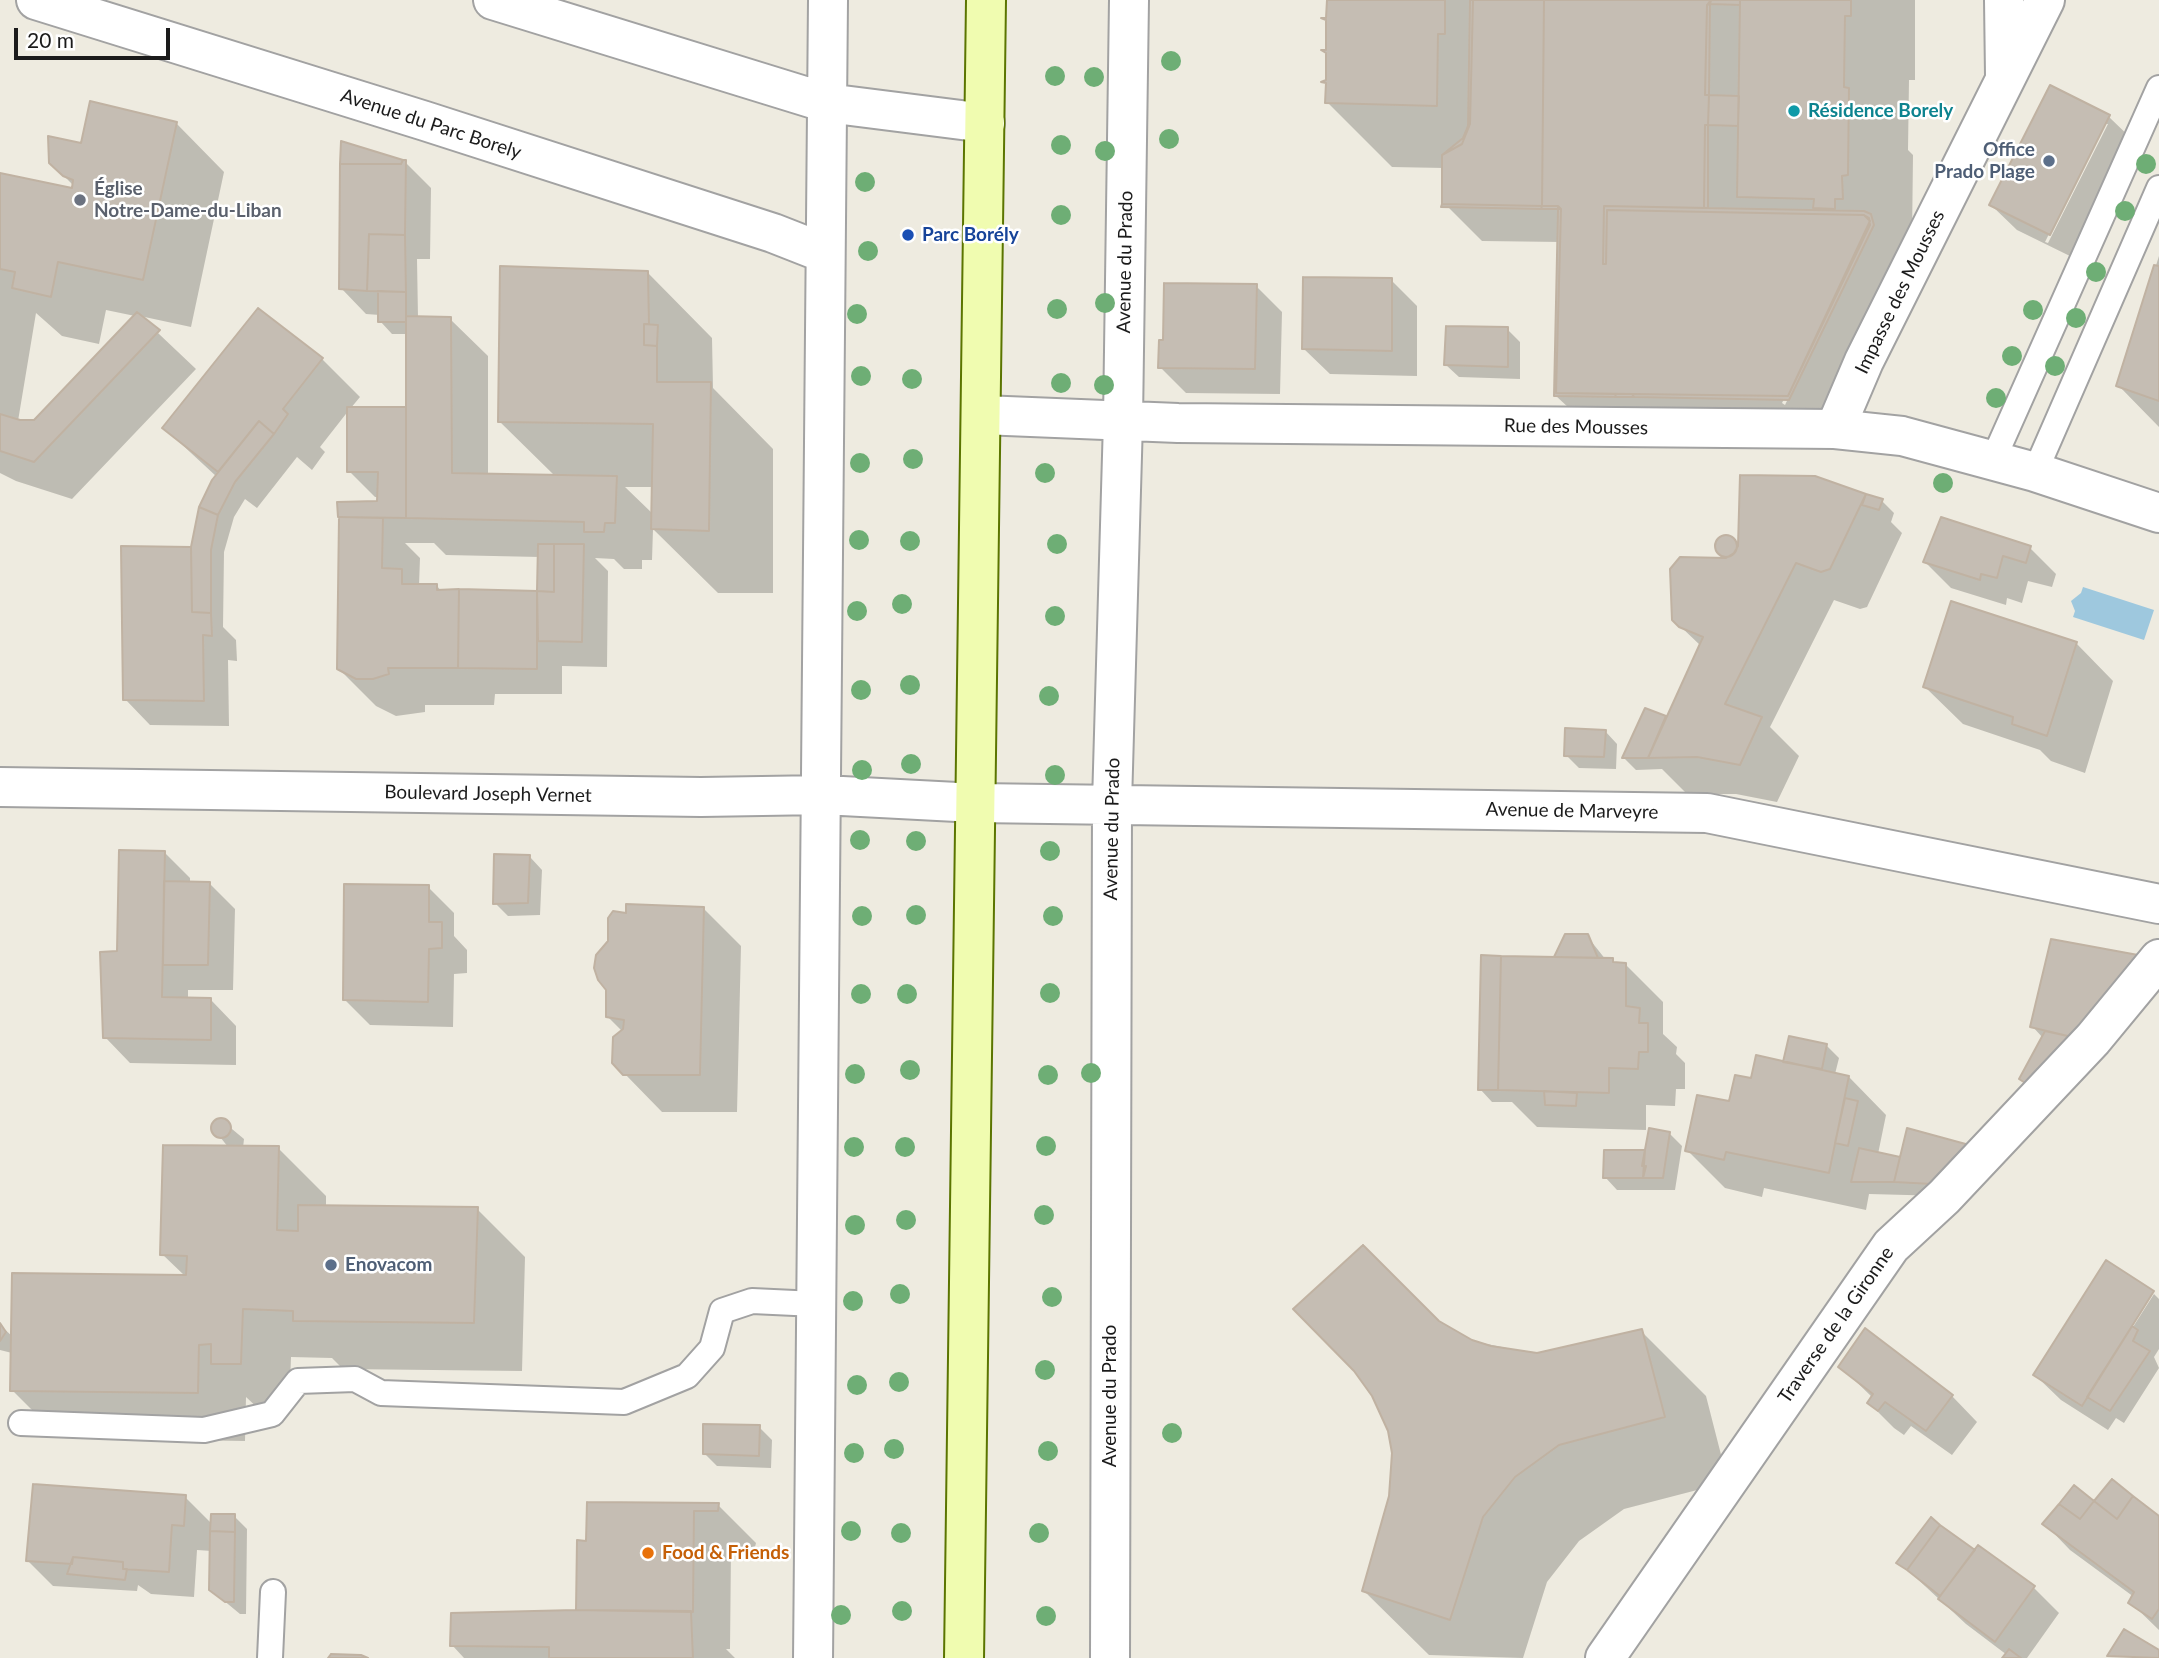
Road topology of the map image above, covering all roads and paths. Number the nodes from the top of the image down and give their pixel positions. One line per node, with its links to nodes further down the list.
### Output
1 (36, 0): 13 (street, Avenue du Parc Borely)
2 (493, 0): 10 (street)
3 (828, 0): 10 (street)
4 (986, 0): 11 (main road)
5 (1129, 0): 15 (street, Avenue du Prado)
6 (2004, 0): 8 (street, Impasse des Mousses)
7 (2045, 0): 8 (street, Impasse des Mousses)
8 (2005, 81): 16 (street, Impasse des Mousses)
9 (2159, 88): 17 (lane)
10 (827, 103): 11 (street); 13 (street)
11 (985, 123): 14 (main road)
12 (2159, 188): 18 (lane)
13 (824, 253): 21 (street)
14 (982, 415): 15 (street, Rue des Mousses); 22 (main road)
15 (1123, 421): 16 (street, Rue des Mousses); 23 (street, Avenue du Prado)
16 (1835, 429): 17 (street, Rue des Mousses)
17 (1993, 460): 18 (street, Rue des Mousses)
18 (2035, 472): 19 (street, Rue des Mousses)
19 (2159, 513)
20 (0, 787): 21 (street, Boulevard Joseph Vernet)
21 (823, 795): 22 (street, Boulevard Joseph Vernet); 26 (street)
22 (976, 803): 23 (street, Avenue de Marveyre); 31 (main road)
23 (1112, 803): 24 (street, Avenue de Marveyre); 32 (street, Avenue du Prado)
24 (2159, 904)
25 (2159, 959): 33 (street, Traverse de la Gironne)
26 (816, 1304): 27 (lane); 30 (street)
27 (20, 1423)
28 (273, 1592): 29 (lane)
29 (270, 1658)
30 (813, 1658)
31 (964, 1658)
32 (1110, 1658)
33 (1605, 1658)

